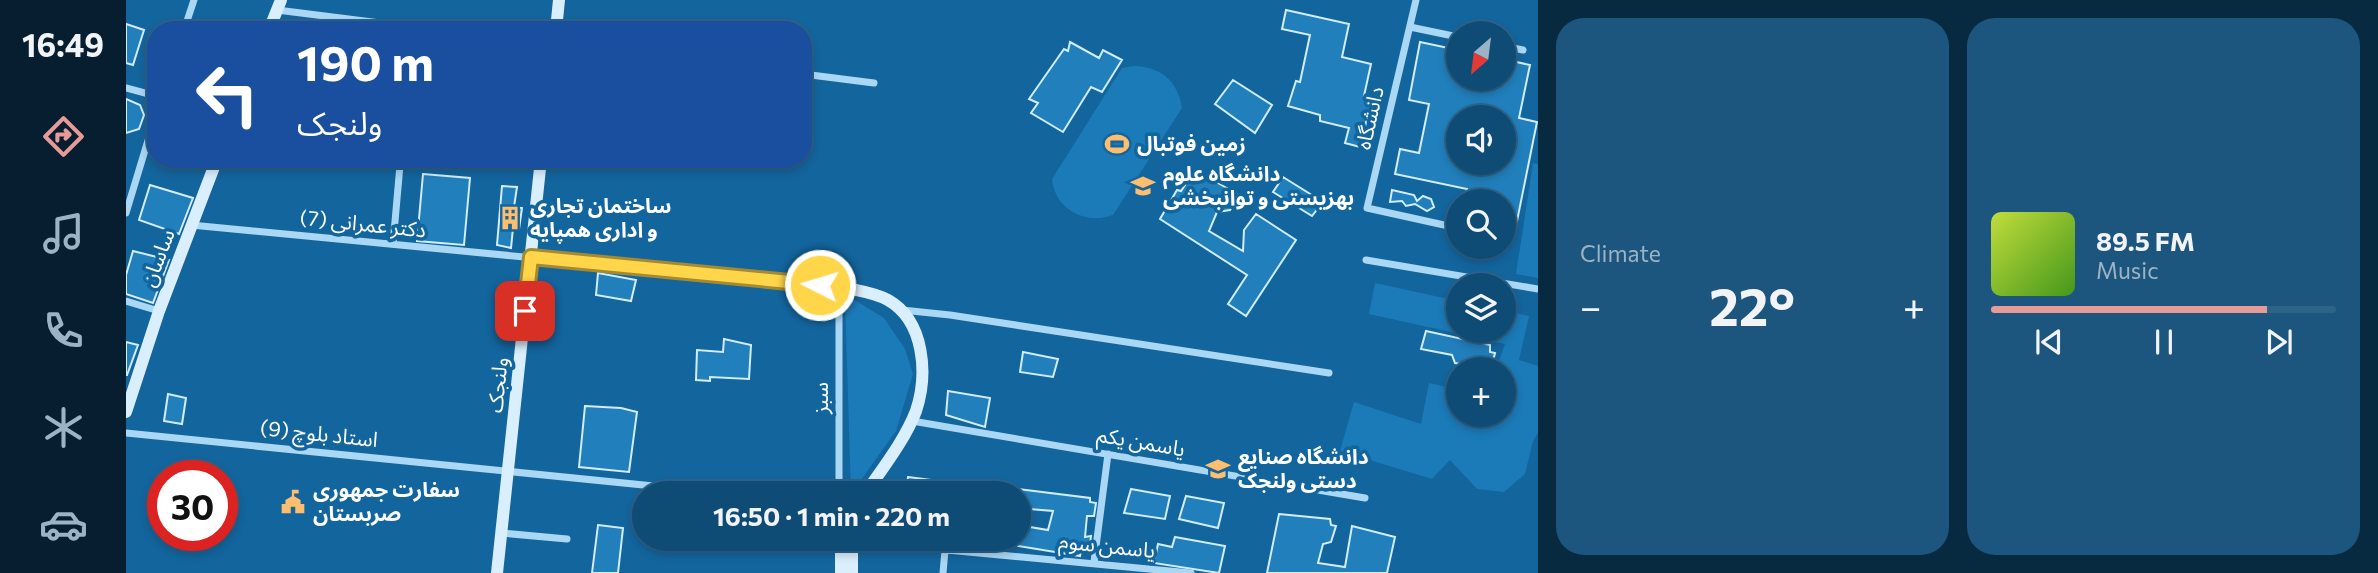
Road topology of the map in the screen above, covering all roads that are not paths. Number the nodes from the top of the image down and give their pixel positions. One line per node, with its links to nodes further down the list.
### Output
1 (194, 0): 5 (street)
2 (559, 0): 7 (street)
3 (1416, 0): 8 (street, دانشگاه)
4 (279, 5): 6 (street)
5 (187, 21)
6 (379, 21)
7 (557, 21)
8 (1410, 27): 9 (street); 22 (street, دانشگاه)
9 (1446, 34)
10 (1516, 49): 11 (street)
11 (1523, 50)
12 (812, 75): 13 (street)
13 (874, 83)
14 (126, 88): 15 (street)
15 (147, 94)
16 (147, 144): 20 (street)
17 (213, 168): 21 (street, ساسان)
18 (400, 168): 23 (street)
19 (540, 168): 24 (street, ولنجک)
20 (126, 213)
21 (191, 225): 23 (street, دکتر عمرانی (7)); 31 (street, ساسان)
22 (1444, 225)
23 (393, 244): 24 (street, دکتر عمرانی (7))
24 (531, 257): 26 (street, دکتر عمرانی (7)); 37 (street, ولنجک)
25 (1366, 260): 27 (street)
26 (847, 288): 30 (street)
27 (1538, 289)
28 (126, 301): 31 (street)
29 (839, 302): 38 (street, سبز)
30 (902, 310): 32 (street); 34 (street)
31 (159, 312): 33 (street, ساسان)
32 (1329, 373)
33 (126, 412)
34 (912, 421): 36 (street, یاسمن یکم); 39 (street)
35 (126, 433): 37 (street, استاد بلوچ (9))
36 (1108, 454): 41 (street, یاسمن یکم); 48 (street)
37 (508, 471): 40 (street, استاد بلوچ (9)); 42 (street, ولنجک)
38 (839, 481)
39 (873, 481)
40 (632, 484)
41 (1365, 498)
42 (501, 533): 43 (street); 49 (street, ولنجک)
43 (566, 539)
44 (844, 551): 50 (street)
45 (848, 551): 51 (street)
46 (945, 551): 52 (street)
47 (957, 551): 48 (street, یاسمن سوم)
48 (1094, 562): 53 (street, یاسمن سوم)
49 (497, 573)
50 (841, 573)
51 (852, 573)
52 (943, 573)
53 (1191, 573)

